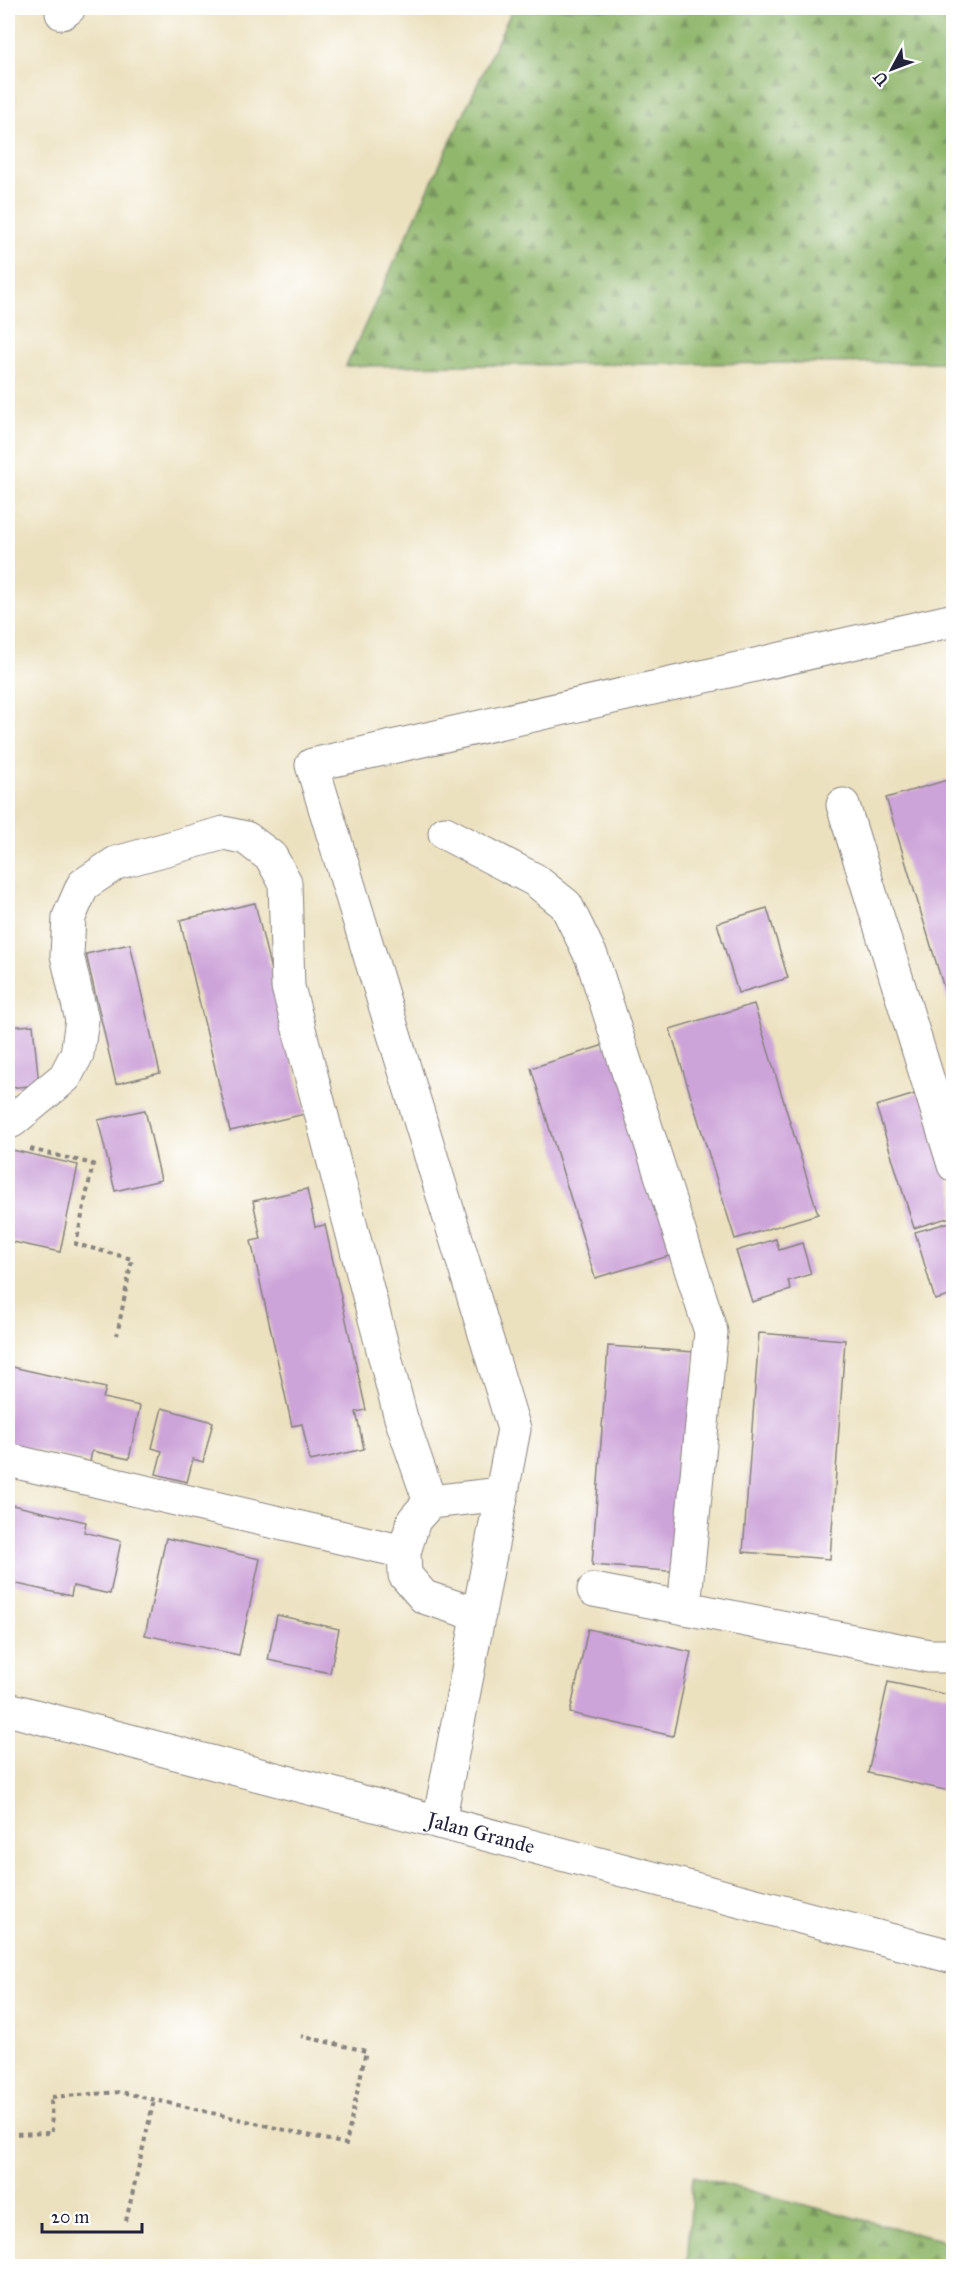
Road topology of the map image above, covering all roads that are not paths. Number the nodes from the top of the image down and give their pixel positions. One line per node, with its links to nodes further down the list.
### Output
1 (954, 620): 7 (street)
2 (843, 805): 5 (street)
3 (445, 834): 11 (street)
4 (8, 1122): 8 (street)
5 (954, 1166)
6 (8, 1460): 9 (street)
7 (502, 1494): 8 (street); 12 (street)
8 (430, 1503): 9 (street)
9 (404, 1552): 12 (street)
10 (594, 1590): 11 (street)
11 (684, 1608): 13 (street)
12 (479, 1615): 15 (street)
13 (954, 1656)
14 (8, 1709): 15 (street, Jalan Grande)
15 (439, 1822): 16 (street, Jalan Grande)
16 (954, 1957)

